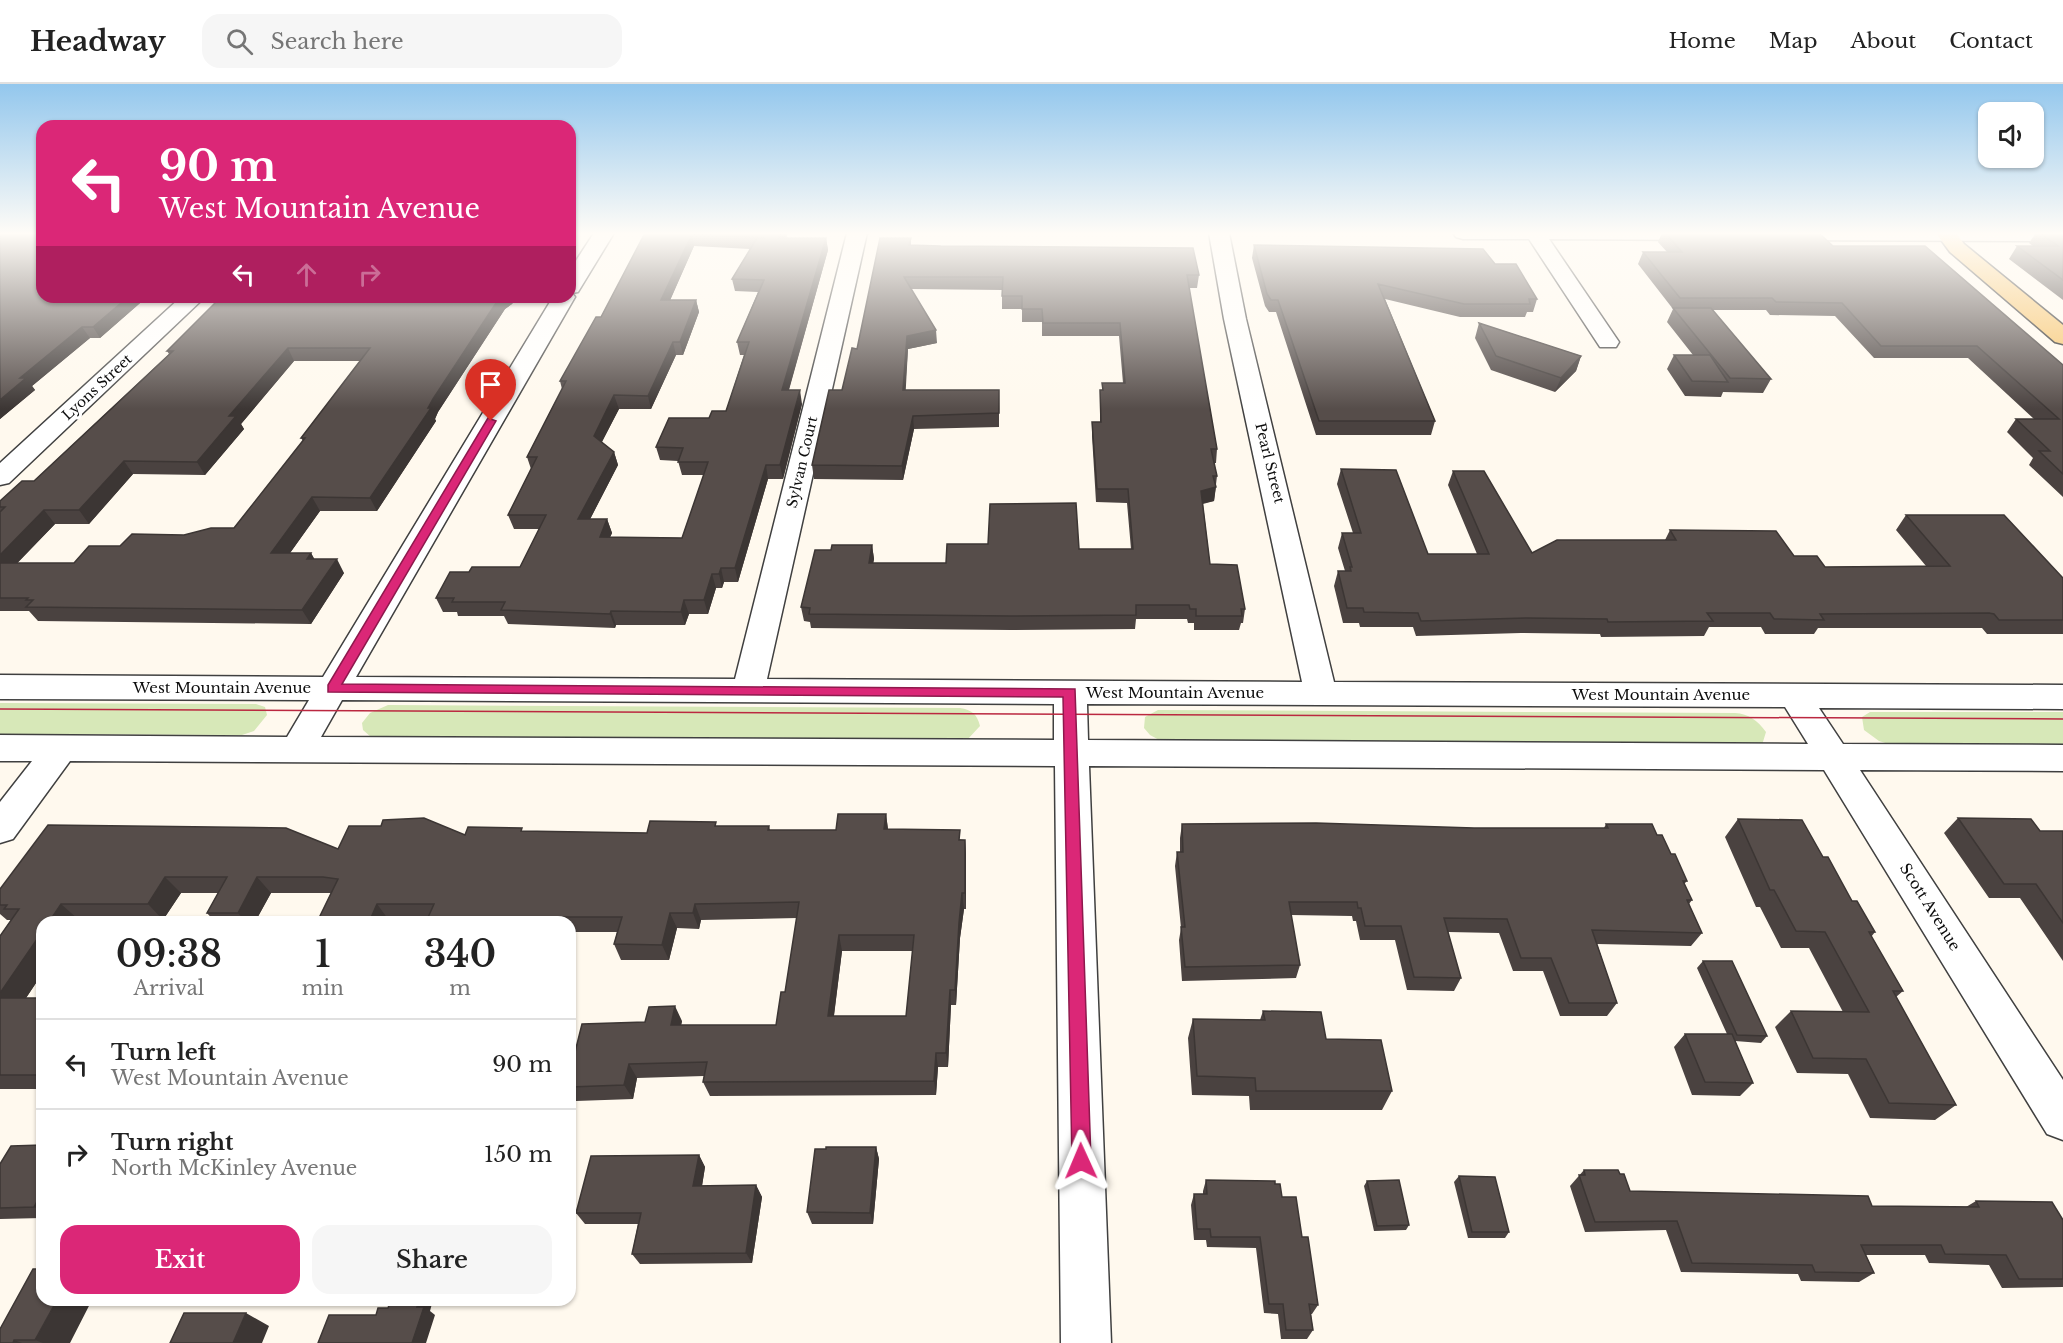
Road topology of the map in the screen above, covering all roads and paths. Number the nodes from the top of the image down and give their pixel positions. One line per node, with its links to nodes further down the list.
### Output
1 (843, 292): 12 (street, Sylvan Court)
2 (1230, 292): 14 (street, Pearl Street)
3 (1574, 292): 8 (street)
4 (2009, 292): 7 (main road)
5 (188, 303): 9 (street, Lyons Street)
6 (560, 303): 11 (street)
7 (2063, 337)
8 (1608, 342)
9 (0, 477)
10 (0, 687): 11 (street, West Mountain Avenue)
11 (332, 689): 12 (street, West Mountain Avenue); 19 (street)
12 (748, 691): 13 (street, West Mountain Avenue)
13 (1070, 692): 14 (street, West Mountain Avenue); 20 (street)
14 (1321, 693): 15 (street, West Mountain Avenue)
15 (1795, 696): 16 (street, West Mountain Avenue); 21 (street, Scott Avenue)
16 (2063, 697)
17 (0, 748): 18 (street)
18 (61, 748): 19 (street); 23 (street)
19 (297, 749): 20 (street)
20 (1072, 754): 21 (street); 25 (street)
21 (1834, 757): 22 (street); 24 (street, Scott Avenue)
22 (2063, 758)
23 (0, 829)
24 (2063, 1119)
25 (1086, 1343)

